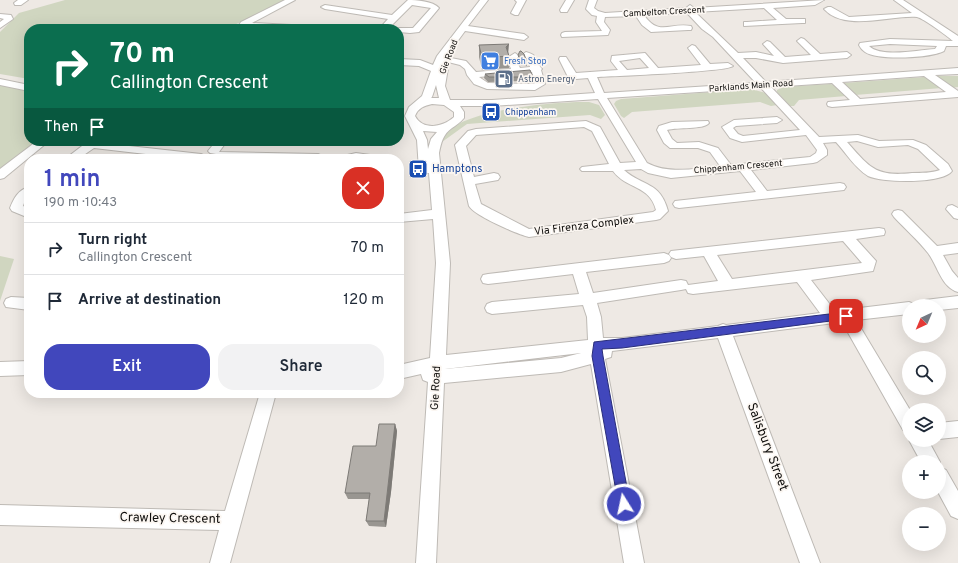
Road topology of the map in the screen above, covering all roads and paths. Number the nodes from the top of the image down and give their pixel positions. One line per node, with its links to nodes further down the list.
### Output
1 (291, 0): 24 (street)
2 (484, 0): 30 (street, Gie Road)
3 (519, 0): 4 (street)
4 (522, 0): 16 (street)
5 (570, 0): 15 (street)
6 (593, 0): 18 (street)
7 (684, 0): 13 (street)
8 (820, 0): 11 (street, Cambelton Crescent)
9 (898, 0): 19 (street)
10 (411, 1): 21 (street); 29 (street)
11 (766, 6): 13 (street, Cambelton Crescent); 23 (street)
12 (325, 7): 21 (street)
13 (692, 9): 17 (street, Cambelton Crescent); 42 (street)
14 (828, 9): 19 (street)
15 (564, 10)
16 (515, 13)
17 (638, 13): 18 (street, Cambelton Crescent); 28 (street)
18 (601, 14): 31 (street)
19 (919, 14): 33 (street)
20 (0, 16): 27 (street)
21 (395, 18): 25 (street)
22 (802, 21): 23 (street)
23 (784, 22): 26 (street)
24 (245, 24)
25 (390, 24)
26 (747, 24)
27 (0, 26)
28 (688, 28)
29 (404, 30)
30 (460, 32): 32 (street); 44 (street, Gie Road)
31 (565, 35)
32 (524, 37)
33 (958, 40)
34 (801, 42): 43 (street)
35 (958, 43): 37 (street)
36 (767, 44): 46 (street)
37 (942, 44): 37 (street)
38 (692, 48): 51 (street)
39 (526, 55): 50 (street)
40 (847, 55): 43 (street)
41 (516, 56): 55 (street)
42 (736, 56): 46 (street); 62 (street)
43 (818, 57): 46 (street)
44 (443, 59): 48 (street); 52 (street, Gie Road); 58 (street); 69 (street, Gie Road)
45 (563, 59): 59 (street)
46 (783, 60)
47 (404, 62): 48 (street)
48 (420, 63): 52 (street)
49 (728, 66): 51 (street)
50 (537, 68): 55 (street); 64 (street)
51 (708, 68): 53 (street)
52 (435, 69): 71 (street, Gie Road)
53 (655, 70): 56 (street); 56 (street)
54 (958, 70): 57 (street, Parklands Main Road)
55 (516, 71): 58 (street)
56 (625, 73): 59 (street)
57 (926, 73): 60 (street, Parklands Main Road); 65 (street)
58 (472, 75): 64 (street)
59 (591, 75): 66 (street)
60 (834, 80): 62 (street, Parklands Main Road); 68 (street)
61 (0, 82): 63 (street)
62 (764, 85): 66 (street, Parklands Main Road); 78 (street)
63 (24, 87)
64 (529, 87): 67 (street)
65 (957, 94): 68 (street)
66 (601, 96): 67 (street, Parklands Main Road); 87 (street)
67 (538, 101): 69 (street, Parklands Main Road); 76 (street, Parklands Main Road)
68 (858, 102): 70 (street)
69 (448, 103): 71 (street, Parklands Main Road); 76 (street, Gie Road)
70 (832, 104)
71 (418, 105): 72 (street); 75 (street, Gie Road)
72 (404, 108)
73 (777, 120): 78 (street)
74 (404, 121): 75 (street)
75 (414, 123): 76 (street, Parklands Main Road); 100 (street, Gie Road)
76 (452, 123): 100 (street, Gie Road)
77 (704, 123): 90 (street)
78 (812, 136): 79 (street); 89 (street, Chippenham Crescent)
79 (839, 139): 79 (street)
80 (38, 146): 83 (street)
81 (91, 146): 84 (street)
82 (101, 146): 85 (street)
83 (27, 154)
84 (77, 154)
85 (168, 154)
86 (24, 156): 92 (street)
87 (642, 165): 88 (street); 90 (street, Chippenham Crescent)
88 (616, 166): 91 (street); 94 (street, Via Firenza Complex); 94 (street, Via Firenza Complex)
89 (743, 167): 90 (street, Chippenham Crescent); 97 (street)
90 (728, 168)
91 (586, 169)
92 (0, 175)
93 (494, 177): 94 (street)
94 (469, 181)
95 (840, 187): 97 (street)
96 (24, 195): 99 (street)
97 (764, 195): 98 (street)
98 (679, 204)
99 (24, 212)
100 (438, 214): 102 (street); 125 (street, Gie Road)
101 (898, 214): 107 (street)
102 (404, 217)
103 (879, 232): 104 (street)
104 (846, 236): 106 (street); 109 (street)
105 (958, 248): 107 (street)
106 (708, 251): 108 (street); 111 (street)
107 (934, 251): 112 (street)
108 (578, 268): 110 (street); 113 (street)
109 (801, 276): 111 (street); 120 (street)
110 (488, 278)
111 (728, 285): 113 (street)
112 (958, 287)
113 (588, 299): 118 (street); 122 (street)
114 (958, 302): 116 (street)
115 (11, 303): 117 (street)
116 (946, 303)
117 (24, 304)
118 (492, 308)
119 (902, 309): 120 (street)
120 (838, 316): 121 (street); 128 (street)
121 (723, 330): 122 (street); 138 (street, Salisbury Street)
122 (597, 350): 125 (street); 137 (street)
123 (0, 368): 124 (street)
124 (24, 368)
125 (437, 370): 126 (street); 136 (street, Gie Road)
126 (406, 371)
127 (267, 398): 134 (street, Crawley Crescent)
128 (902, 413)
129 (958, 429): 130 (street)
130 (946, 430)
131 (946, 488): 132 (street)
132 (958, 509)
133 (0, 515): 134 (street, Crawley Crescent)
134 (232, 520): 135 (street)
135 (220, 563)
136 (426, 563)
137 (634, 563)
138 (810, 563)

